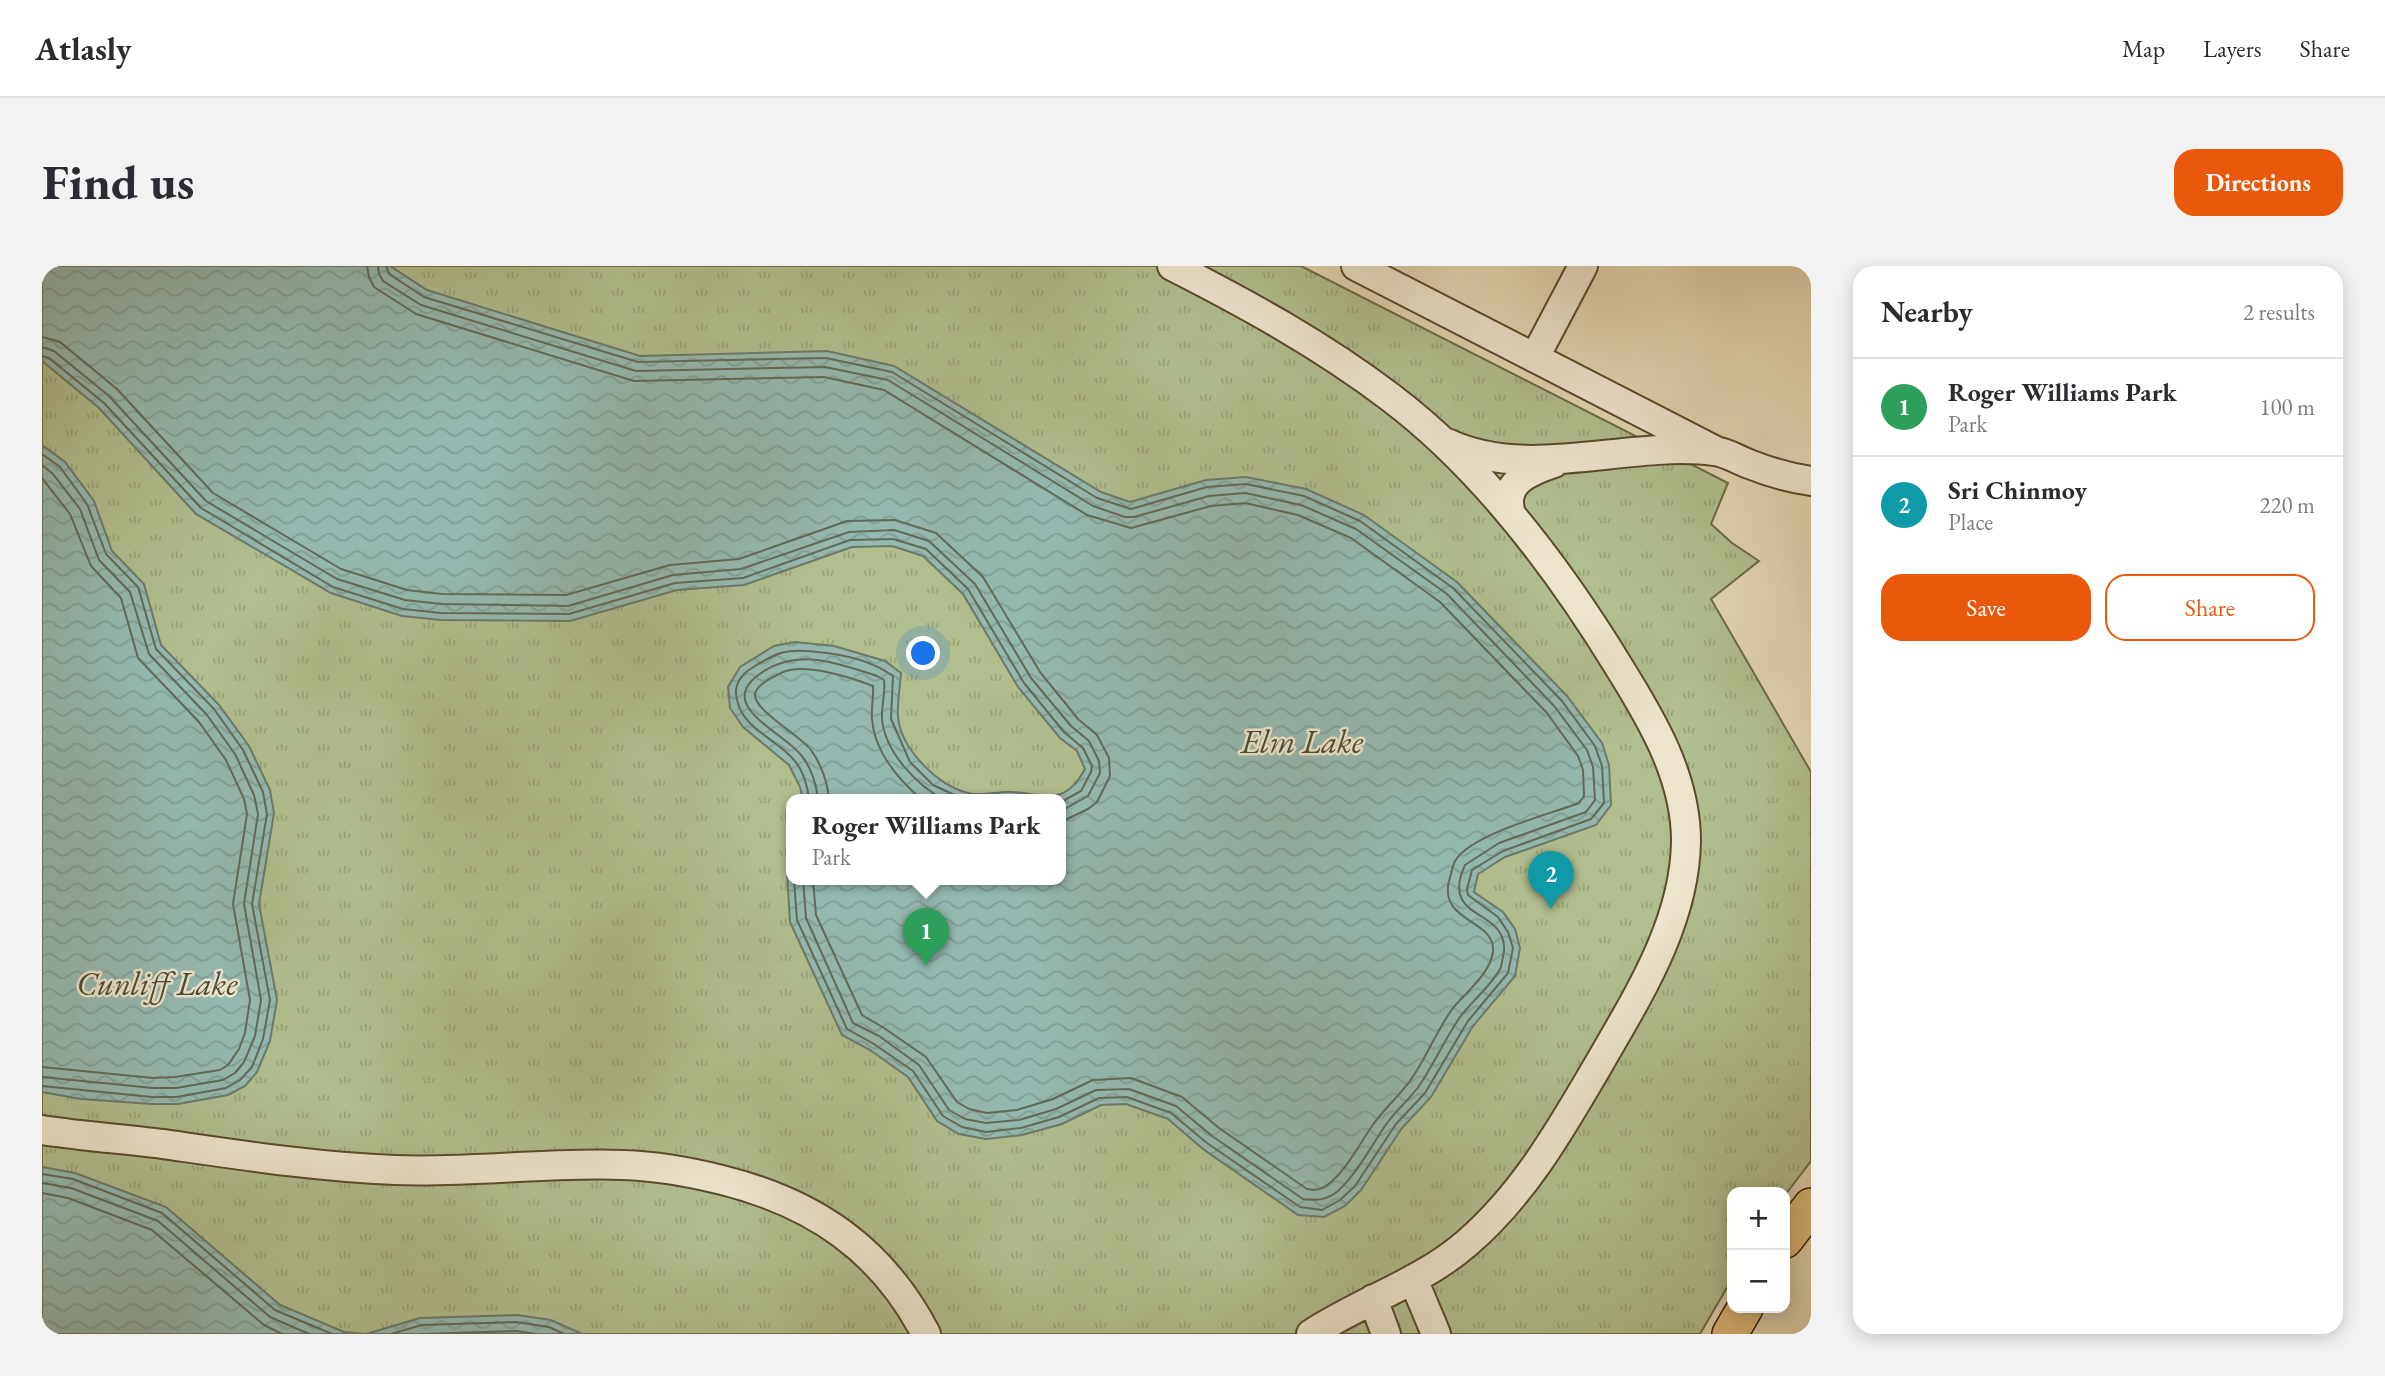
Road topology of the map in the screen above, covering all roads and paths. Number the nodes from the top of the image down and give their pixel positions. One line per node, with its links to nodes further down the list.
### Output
1 (1172, 266): 5 (street)
2 (1356, 266): 4 (street)
3 (1583, 266): 4 (street)
4 (1535, 357): 6 (street)
5 (1438, 438): 7 (street); 9 (street)
6 (1716, 451): 7 (street); 8 (street)
7 (1568, 460): 9 (street)
8 (1811, 481)
9 (1511, 514): 13 (street)
10 (42, 1130): 16 (street)
11 (1811, 1206): 12 (main road)
12 (1790, 1233)
13 (1413, 1279): 14 (street); 19 (street)
14 (1373, 1299): 17 (street); 18 (street)
15 (1742, 1313): 20 (main road)
16 (926, 1334)
17 (1311, 1334)
18 (1386, 1334)
19 (1436, 1334)
20 (1730, 1334)

